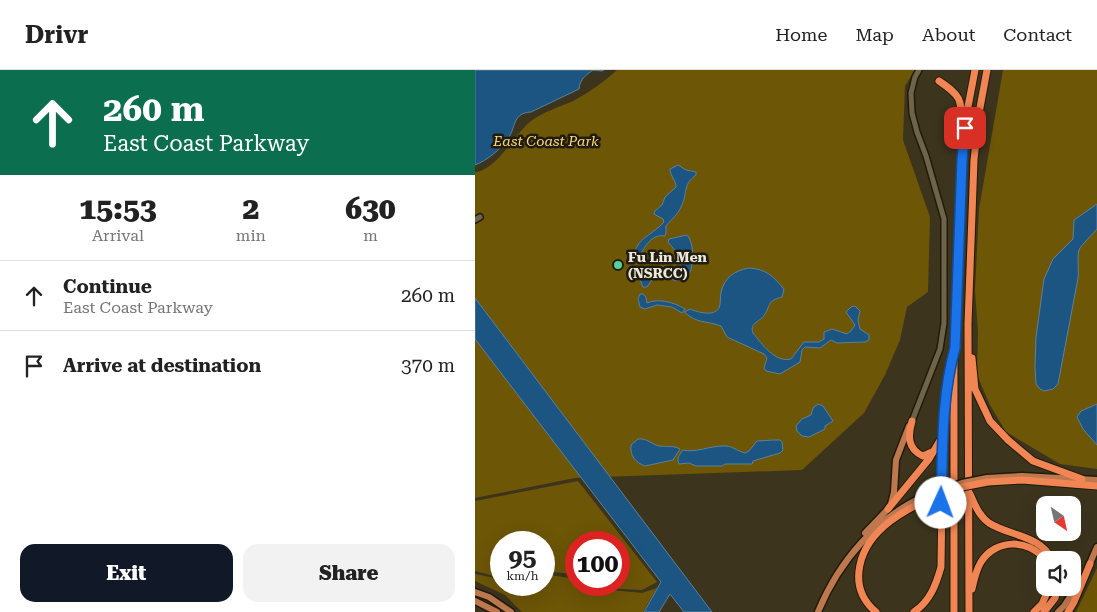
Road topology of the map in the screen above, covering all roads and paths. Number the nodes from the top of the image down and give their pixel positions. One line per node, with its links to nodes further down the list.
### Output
1 (919, 70): 8 (street)
2 (975, 70): 5 (highway)
3 (987, 70): 6 (highway)
4 (939, 81): 5 (highway)
5 (962, 160): 7 (highway)
6 (968, 340): 11 (highway); 15 (highway)
7 (955, 348): 9 (highway); 33 (highway)
8 (911, 421): 10 (highway); 17 (main road)
9 (943, 436): 10 (highway); 32 (highway)
10 (936, 450): 17 (highway)
11 (1082, 479): 12 (main road); 13 (main road)
12 (988, 480): 14 (highway); 16 (highway, bridge)
13 (1097, 480)
14 (1097, 486)
15 (968, 489): 20 (highway); 26 (highway)
16 (929, 496): 21 (main road); 31 (highway)
17 (888, 509): 21 (main road)
18 (1097, 547): 22 (main road)
19 (1036, 551): 26 (highway)
20 (1046, 551)
21 (848, 556): 30 (main road)
22 (1090, 564): 37 (main road); 38 (highway)
23 (475, 592): 29 (main road)
24 (1046, 596): 35 (highway)
25 (1056, 596): 36 (highway)
26 (969, 599): 34 (highway)
27 (475, 601): 28 (main road)
28 (497, 612)
29 (511, 612)
30 (818, 612)
31 (876, 612)
32 (913, 612)
33 (954, 612)
34 (969, 612)
35 (1034, 612)
36 (1044, 612)
37 (1058, 612)
38 (1068, 612)

